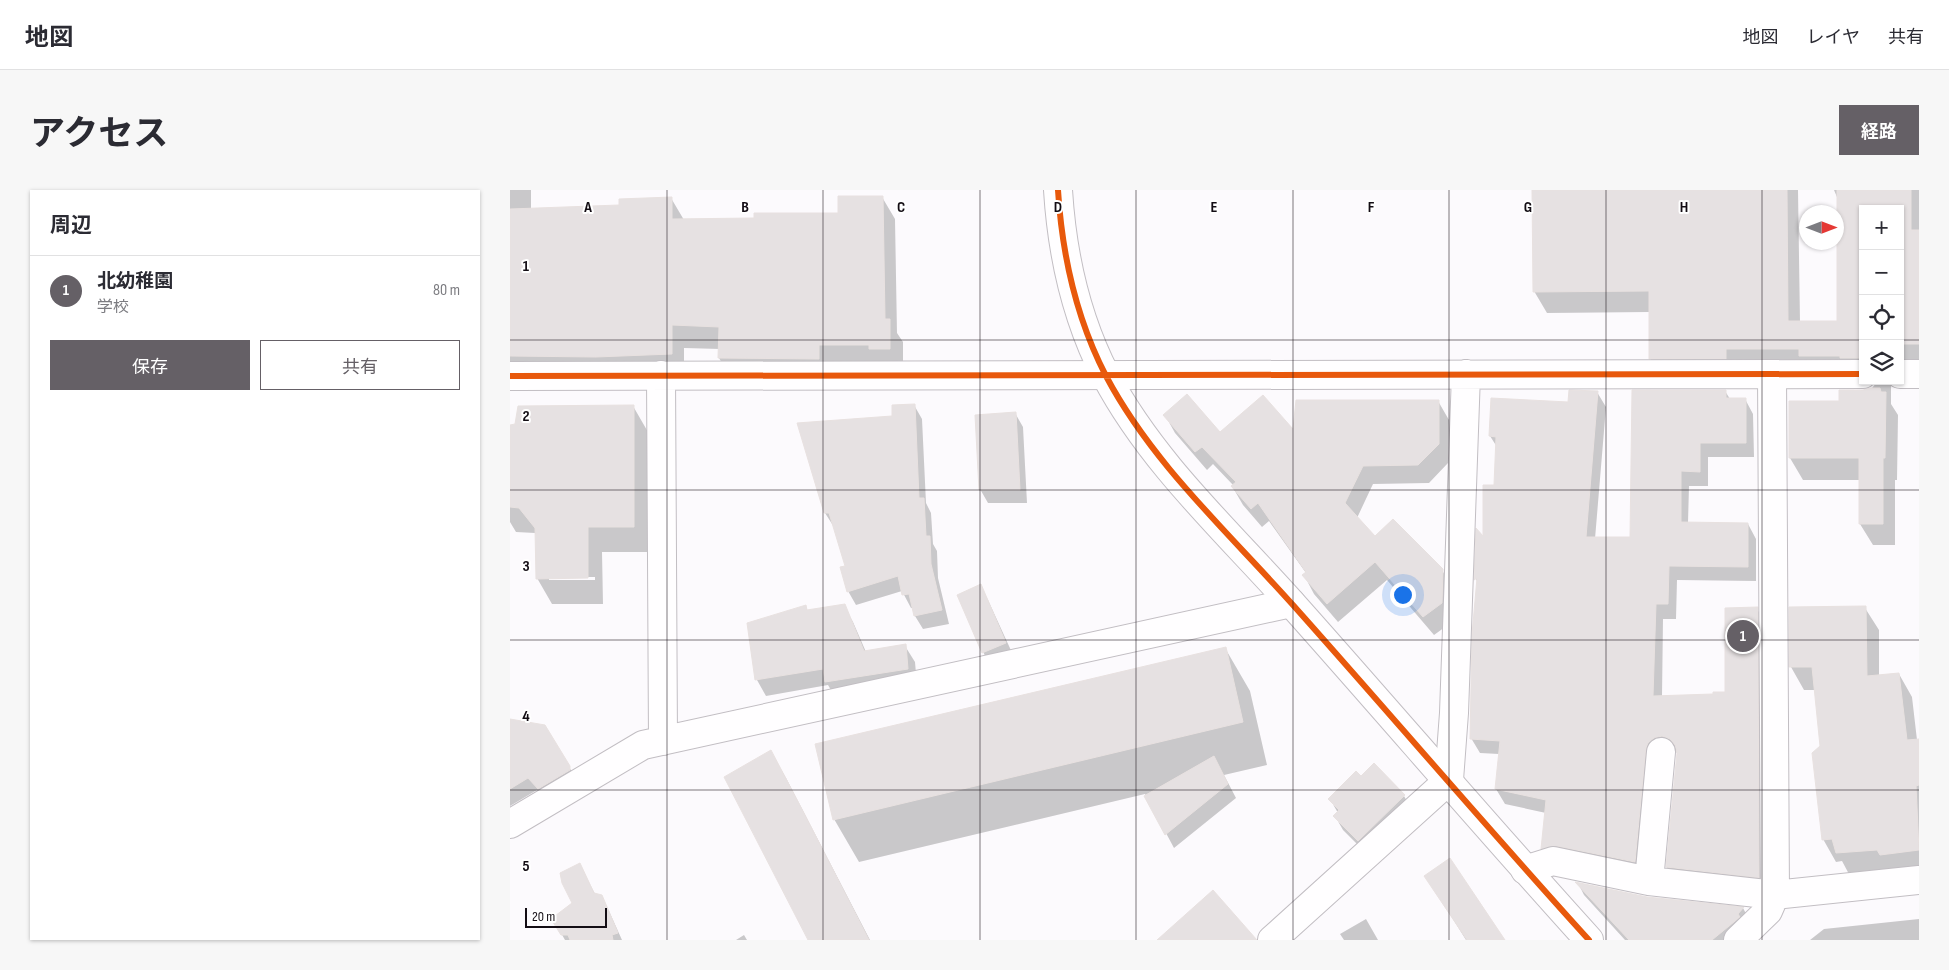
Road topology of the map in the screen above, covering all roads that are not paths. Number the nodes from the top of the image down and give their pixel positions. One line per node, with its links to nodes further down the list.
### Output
1 (1058, 190): 2 (street)
2 (1105, 374): 3 (street); 8 (street); 10 (street)
3 (1466, 374): 4 (street); 13 (street)
4 (1772, 374): 5 (street); 18 (street)
5 (1859, 374)
6 (1904, 374): 7 (street)
7 (1919, 374)
8 (661, 375): 9 (street); 11 (street)
9 (510, 376)
10 (1291, 603): 11 (street); 13 (street)
11 (663, 741): 14 (street)
12 (1661, 752): 17 (street)
13 (1448, 780): 15 (street); 19 (street)
14 (510, 824)
15 (1525, 870): 17 (street); 20 (street)
16 (1919, 880): 18 (street)
17 (1649, 881): 18 (street)
18 (1775, 895): 21 (street)
19 (1272, 940)
20 (1589, 940)
21 (1738, 940)

